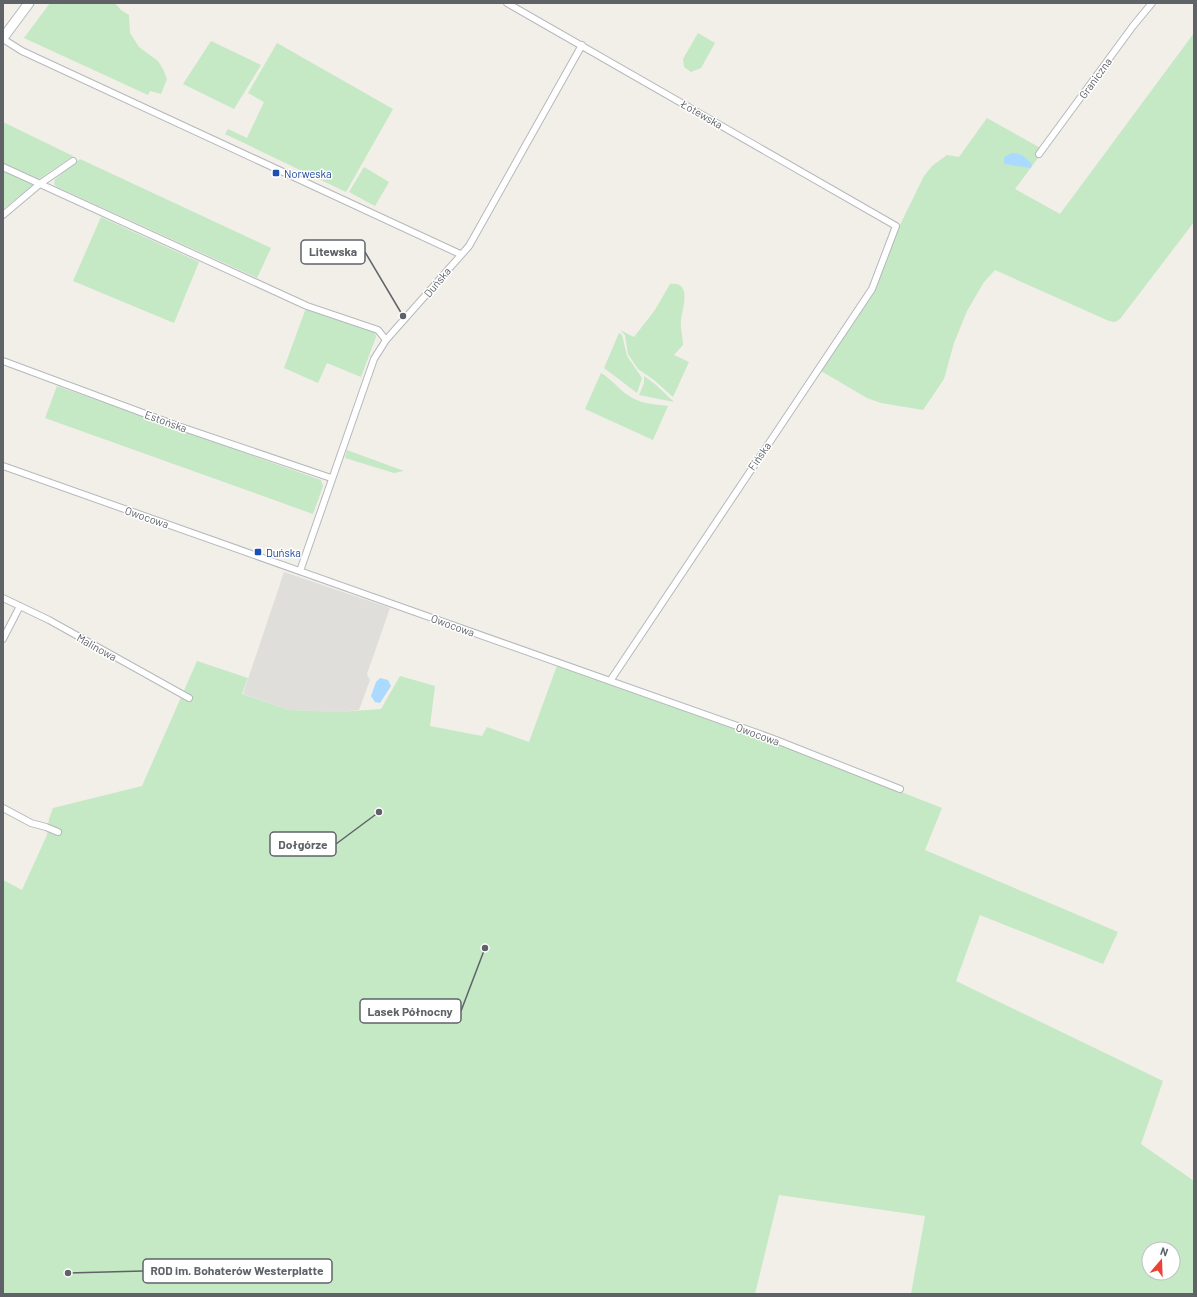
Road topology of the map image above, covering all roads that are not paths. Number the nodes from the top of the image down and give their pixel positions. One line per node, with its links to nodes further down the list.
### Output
1 (29, 3): 4 (main road)
2 (507, 3): 5 (street, Łotewska)
3 (1152, 3): 6 (street, Graniczna)
4 (3, 38): 12 (street)
5 (582, 45): 11 (street, Łotewska); 12 (street, Duńska)
6 (1039, 154)
7 (73, 160): 9 (street)
8 (3, 167): 9 (street)
9 (41, 183): 10 (street); 13 (street)
10 (3, 214)
11 (896, 226): 21 (street, Fińska)
12 (460, 254): 13 (street, Duńska)
13 (386, 340): 16 (street, Duńska)
14 (3, 361): 16 (street, Estońska)
15 (3, 466): 17 (street, Owocowa)
16 (331, 478): 17 (street, Duńska)
17 (300, 571): 21 (street, Owocowa)
18 (3, 598): 19 (street, Malinowa)
19 (20, 606): 20 (street); 22 (street, Malinowa)
20 (3, 639)
21 (610, 681): 23 (street, Owocowa)
22 (190, 698)
23 (900, 789)
24 (3, 808): 25 (street)
25 (58, 832)

